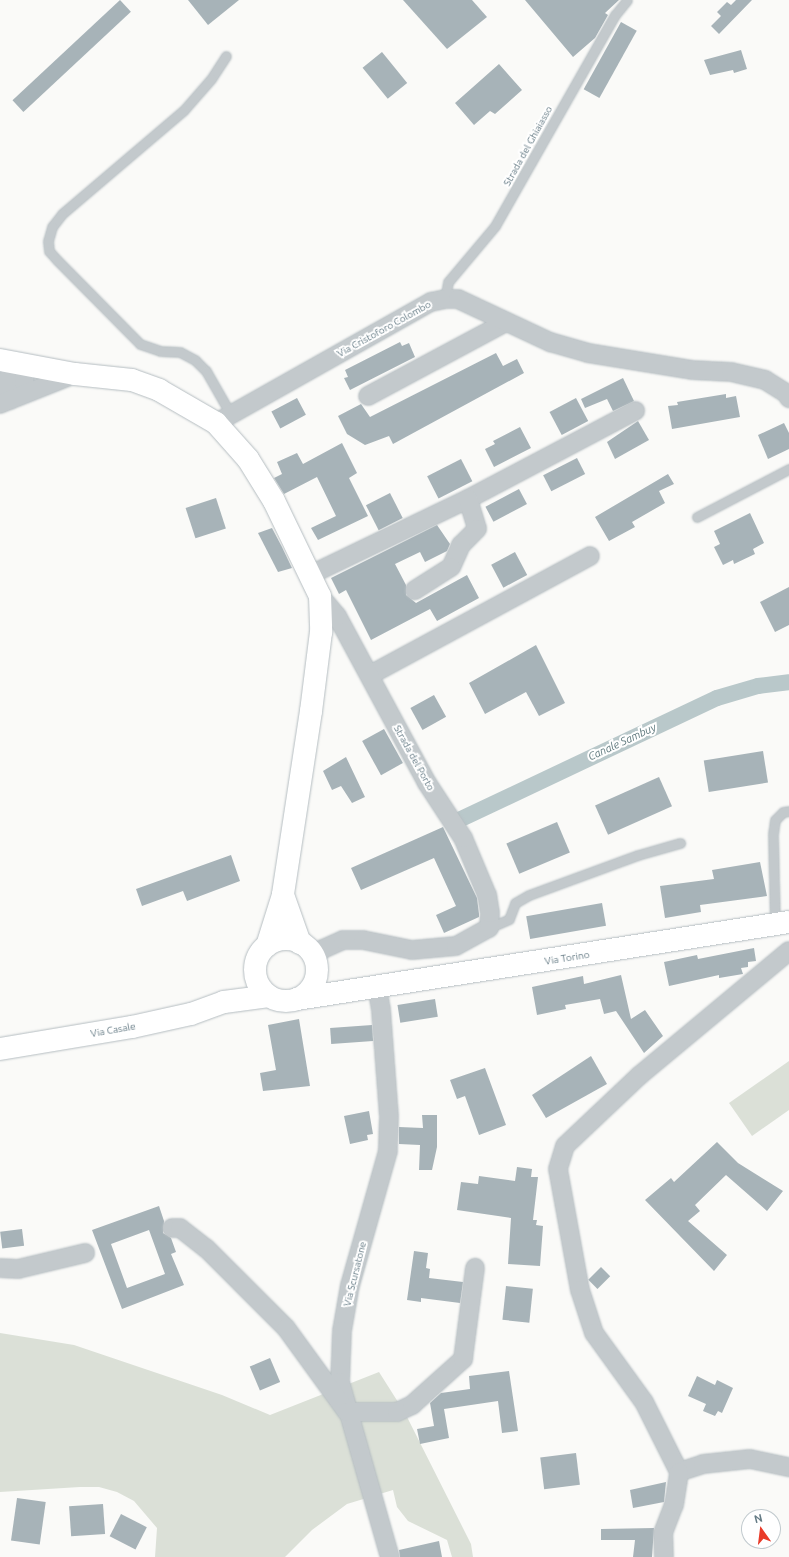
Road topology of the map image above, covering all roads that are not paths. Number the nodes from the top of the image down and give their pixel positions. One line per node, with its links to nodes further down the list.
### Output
1 (627, 0): 3 (lane, Strada del Ghiaiasso)
2 (226, 56): 11 (lane)
3 (445, 299): 4 (street, Via Cristoforo Colombo); 11 (street, Via Cristoforo Colombo)
4 (506, 322): 7 (street); 9 (street, Via Cristoforo Colombo)
5 (15, 362): 6 (main road); 8 (street)
6 (75, 374): 8 (street); 11 (main road)
7 (368, 396)
8 (3, 398)
9 (789, 398)
10 (636, 411): 13 (street)
11 (223, 418): 16 (main road)
12 (789, 469): 14 (lane)
13 (468, 499): 16 (street); 17 (street)
14 (697, 518)
15 (590, 556): 19 (street)
16 (310, 575): 18 (main road)
17 (415, 590)
18 (320, 596): 19 (street, Strada del Porto); 22 (main road)
19 (370, 675): 24 (street, Strada del Porto)
20 (789, 811): 23 (lane, Via Torino)
21 (680, 843): 24 (lane)
22 (283, 895): 25 (main road); 27 (main road)
23 (782, 923): 29 (main road, Via Torino)
24 (489, 928): 27 (street)
25 (267, 946): 27 (main road); 28 (main road)
26 (789, 951): 40 (street)
27 (310, 959): 29 (main road); 31 (main road)
28 (255, 972): 30 (main road); 32 (main road)
29 (368, 988): 31 (main road, Via Torino); 38 (street, Via Scursatone)
30 (269, 996): 31 (main road); 32 (main road)
31 (297, 999)
32 (224, 1002): 33 (main road, Via Casale)
33 (0, 1049)
34 (172, 1228): 38 (street)
35 (85, 1254): 36 (street)
36 (0, 1268)
37 (475, 1268): 38 (street)
38 (347, 1412): 41 (street, Via Scursatone)
39 (789, 1467): 40 (street)
40 (679, 1472): 42 (street)
41 (390, 1557)
42 (664, 1557)

